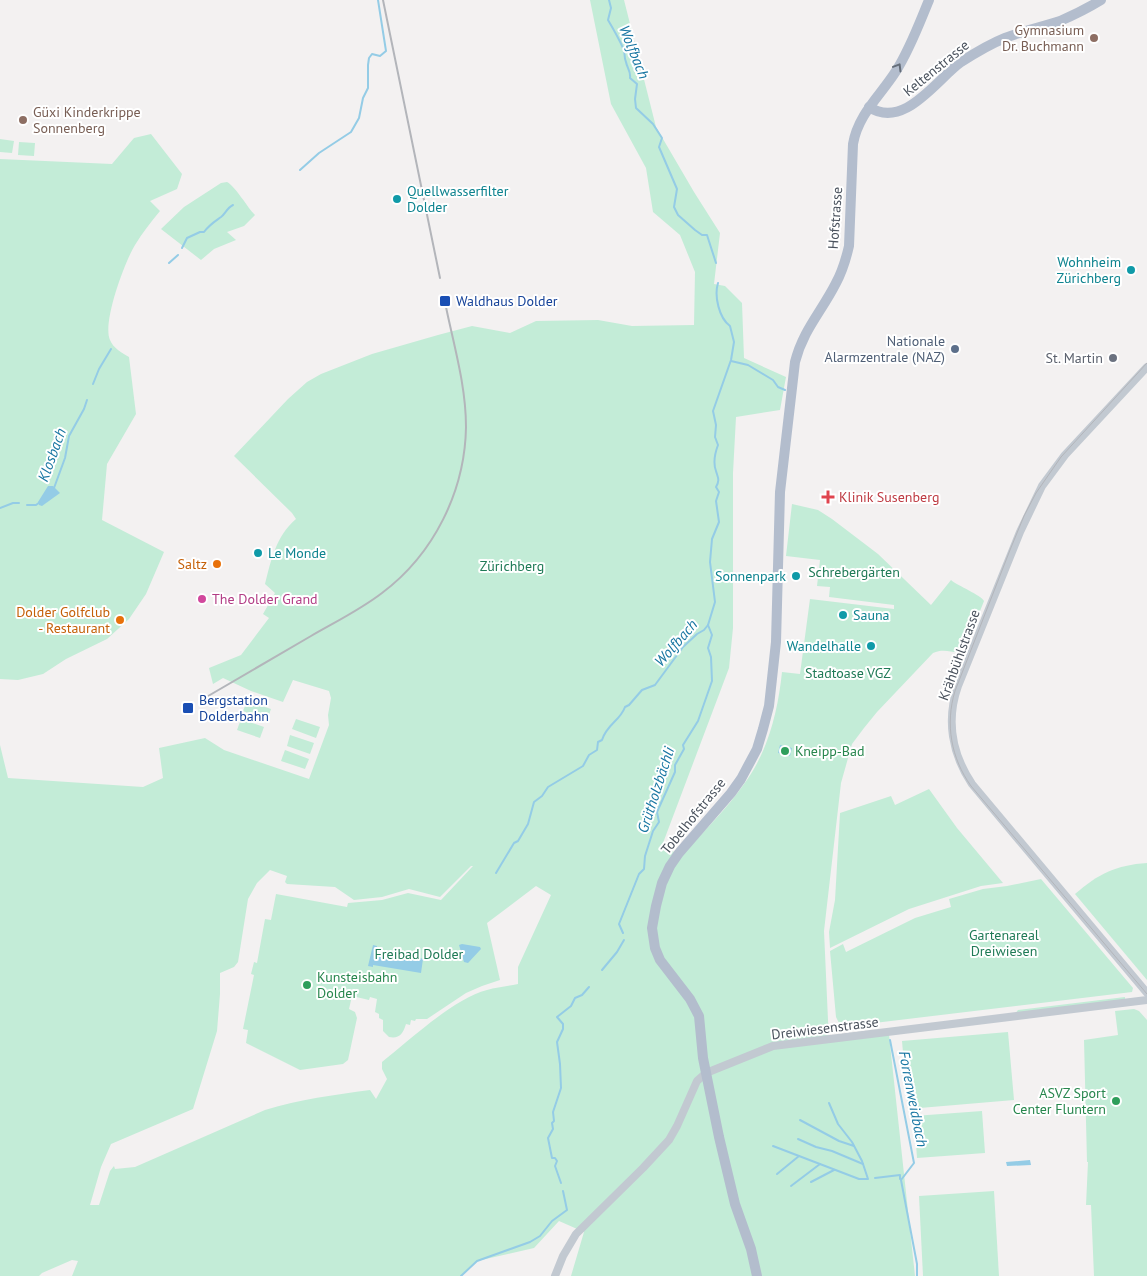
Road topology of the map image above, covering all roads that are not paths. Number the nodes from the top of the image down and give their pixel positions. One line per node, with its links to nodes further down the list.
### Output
1 (930, 0): 3 (main road, Hofstrasse, one-way to 1)
2 (1101, 0): 3 (main road, Keltenstrasse)
3 (869, 107): 5 (main road, Hofstrasse)
4 (1147, 367): 6 (street, Krähbühlstrasse)
5 (792, 387): 8 (main road, Tobelhofstrasse)
6 (1147, 993)
7 (1147, 1000): 8 (street, Dreiwiesenstrasse)
8 (706, 1073): 9 (street); 10 (main road, Tobelhofstrasse)
9 (555, 1276)
10 (757, 1276)

